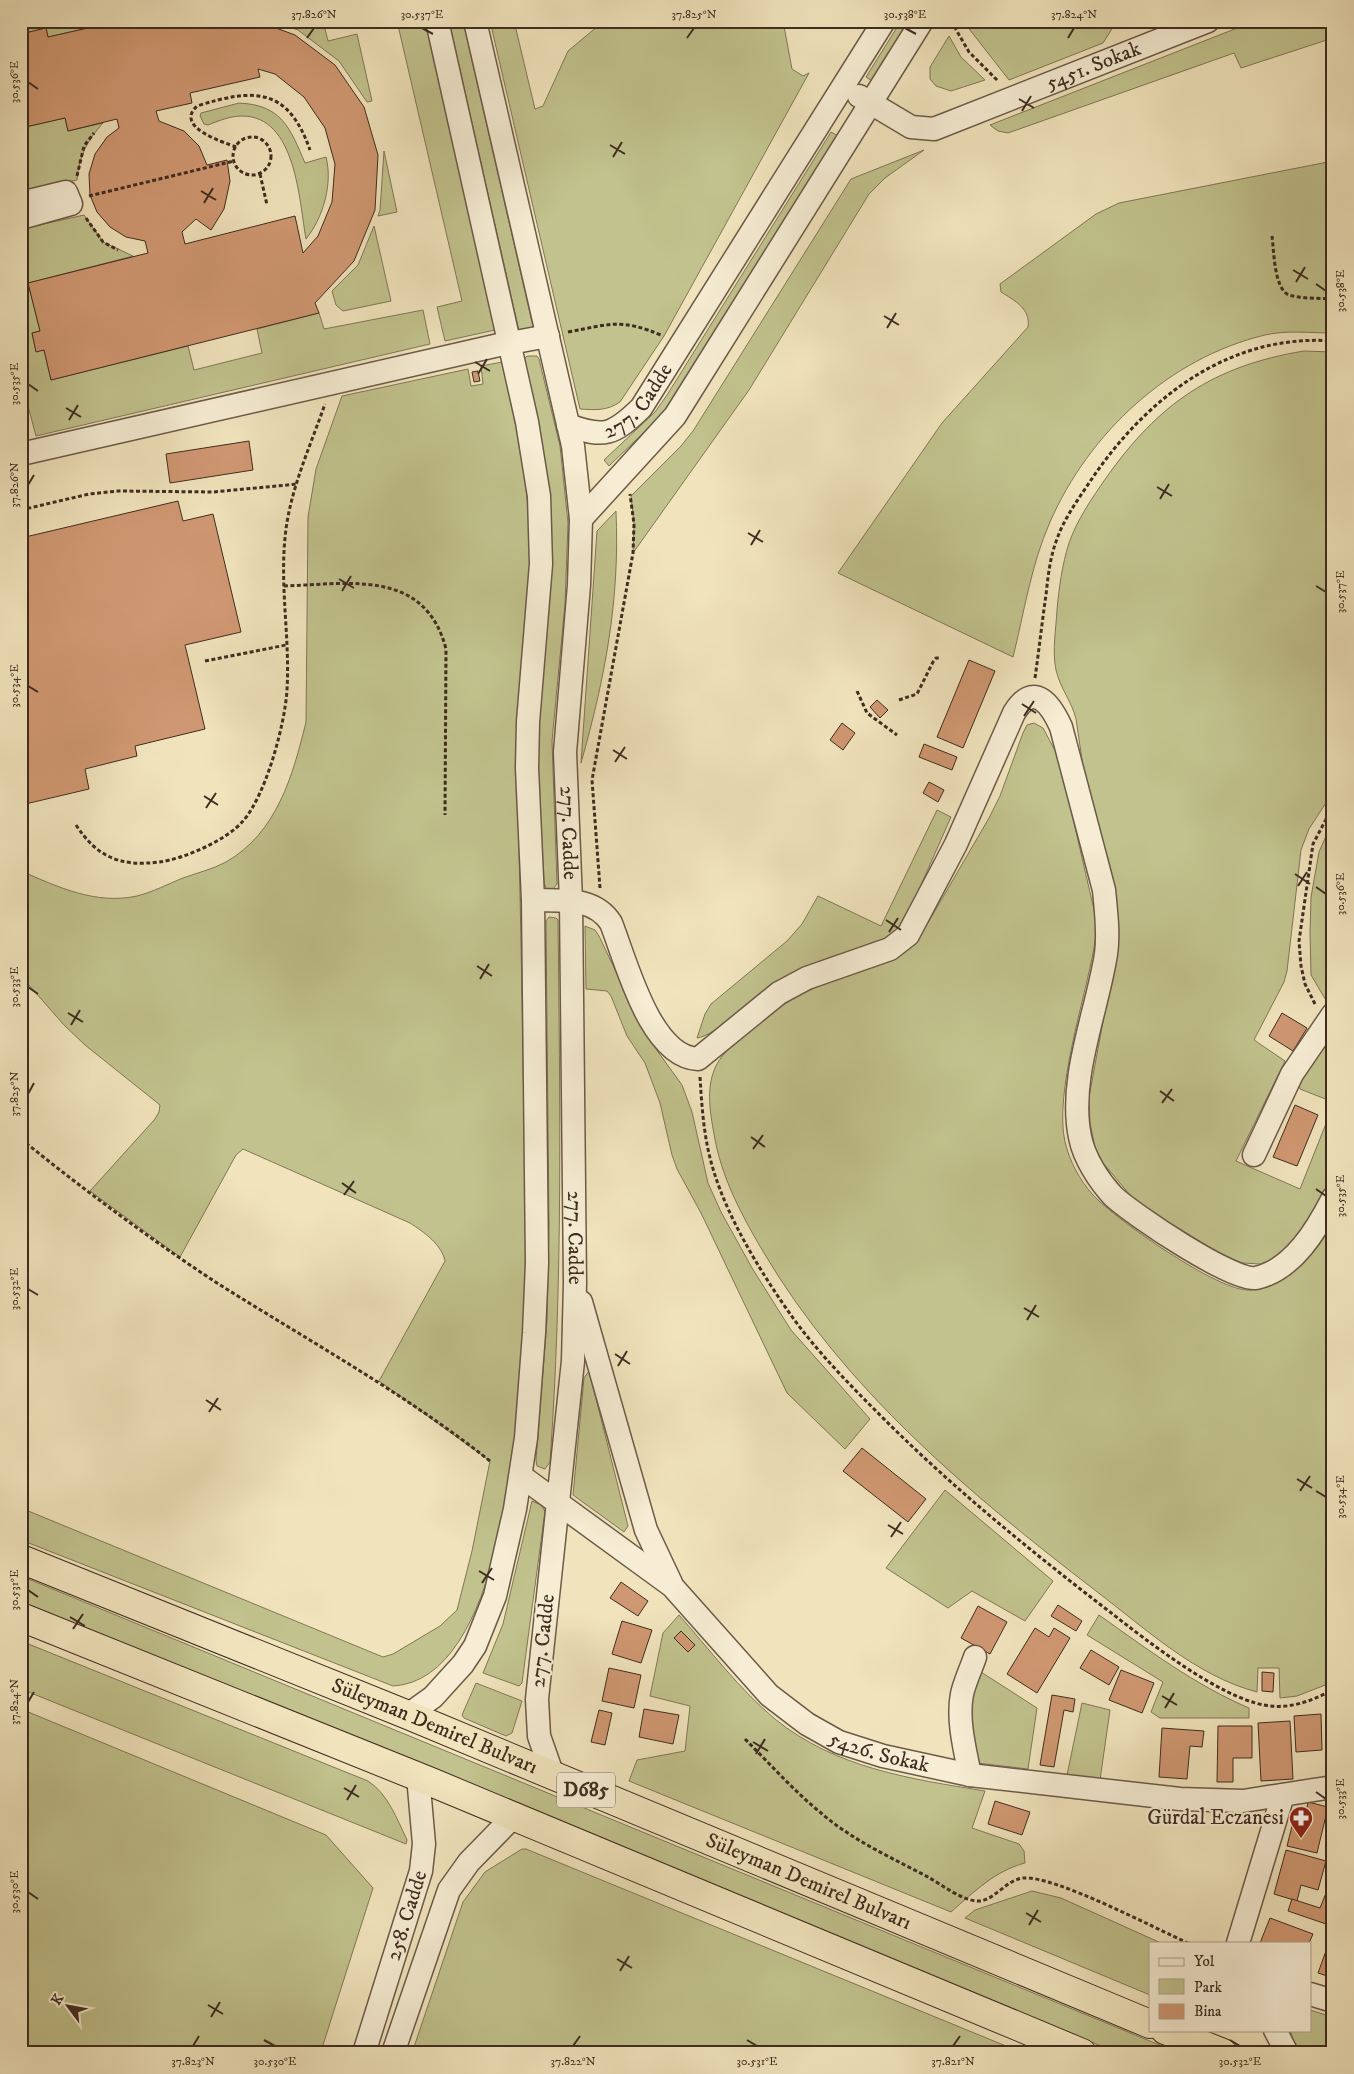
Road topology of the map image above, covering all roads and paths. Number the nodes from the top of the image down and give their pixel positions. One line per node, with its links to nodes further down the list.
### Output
1 (437, 21): 23 (street, 277. Cadde)
2 (475, 21): 20 (street)
3 (884, 21): 8 (street, 277. Cadde)
4 (922, 21): 9 (street)
5 (951, 21): 7 (path)
6 (1208, 21): 9 (street, 5451. Sokak)
7 (1000, 83)
8 (843, 86): 9 (street, 5451. Sokak); 25 (street, 277. Cadde)
9 (871, 104): 27 (street)
10 (236, 147): 11 (path); 12 (path); 13 (path)
11 (310, 150)
12 (234, 161): 13 (path); 14 (path)
13 (260, 174): 16 (path)
14 (88, 196)
15 (21, 203): 17 (street)
16 (267, 205)
17 (21, 218)
18 (1272, 236): 19 (path)
19 (1333, 300)
20 (548, 336): 21 (path); 23 (street); 25 (street)
21 (664, 336)
22 (1333, 341): 36 (path)
23 (510, 343): 24 (street); 42 (street, 277. Cadde)
24 (333, 383): 26 (street); 28 (path)
25 (568, 426): 30 (street, 277. Cadde)
26 (22, 450)
27 (626, 472): 30 (street); 44 (path)
28 (298, 484): 29 (path); 31 (path)
29 (21, 510)
30 (582, 519): 43 (street, 277. Cadde)
31 (284, 586): 32 (path); 40 (path)
32 (286, 645): 34 (path); 41 (path)
33 (941, 658): 37 (path)
34 (205, 661)
35 (857, 691): 38 (path)
36 (1032, 696): 46 (street); 49 (street)
37 (898, 700)
38 (897, 735)
39 (1333, 806): 45 (path)
40 (445, 816)
41 (76, 825)
42 (532, 900): 43 (street); 52 (street, 277. Cadde)
43 (571, 902): 44 (street); 50 (street, 277. Cadde)
44 (602, 912): 46 (street)
45 (1330, 1018): 48 (street)
46 (698, 1059): 58 (path)
47 (21, 1139): 51 (path)
48 (1254, 1155)
49 (1333, 1198)
50 (575, 1283): 53 (street, 277. Cadde); 55 (street)
51 (490, 1461)
52 (521, 1476): 53 (street, 5426. Sokak); 59 (street, 277. Cadde)
53 (559, 1504): 55 (street, 5426. Sokak); 63 (street, 277. Cadde)
54 (21, 1559): 59 (highway, Süleyman Demirel Bulvarı / D685)
55 (672, 1586): 61 (street, 5426. Sokak)
56 (21, 1617): 62 (highway, D685)
57 (975, 1657): 61 (street)
58 (1333, 1690)
59 (408, 1715): 63 (highway, Süleyman Demirel Bulvarı / D685)
60 (745, 1739): 67 (path)
61 (970, 1775): 65 (street, 5426. Sokak)
62 (418, 1776): 66 (highway, D685); 75 (street, 258. Cadde)
63 (553, 1776): 71 (highway, Süleyman Demirel Bulvarı / D685)
64 (1333, 1787): 65 (street, 5426. Sokak)
65 (1283, 1795): 68 (street)
66 (512, 1816): 76 (street, 258. Cadde); 78 (highway, D685)
67 (1186, 1942)
68 (1238, 1942)
69 (1312, 1995): 70 (street)
70 (1333, 2001)
71 (1149, 2024)
72 (1170, 2032): 79 (highway)
73 (1275, 2032): 80 (street)
74 (528, 2046): 77 (path)
75 (364, 2053)
76 (393, 2053)
77 (533, 2053)
78 (1082, 2053)
79 (1223, 2053)
80 (1287, 2053)

